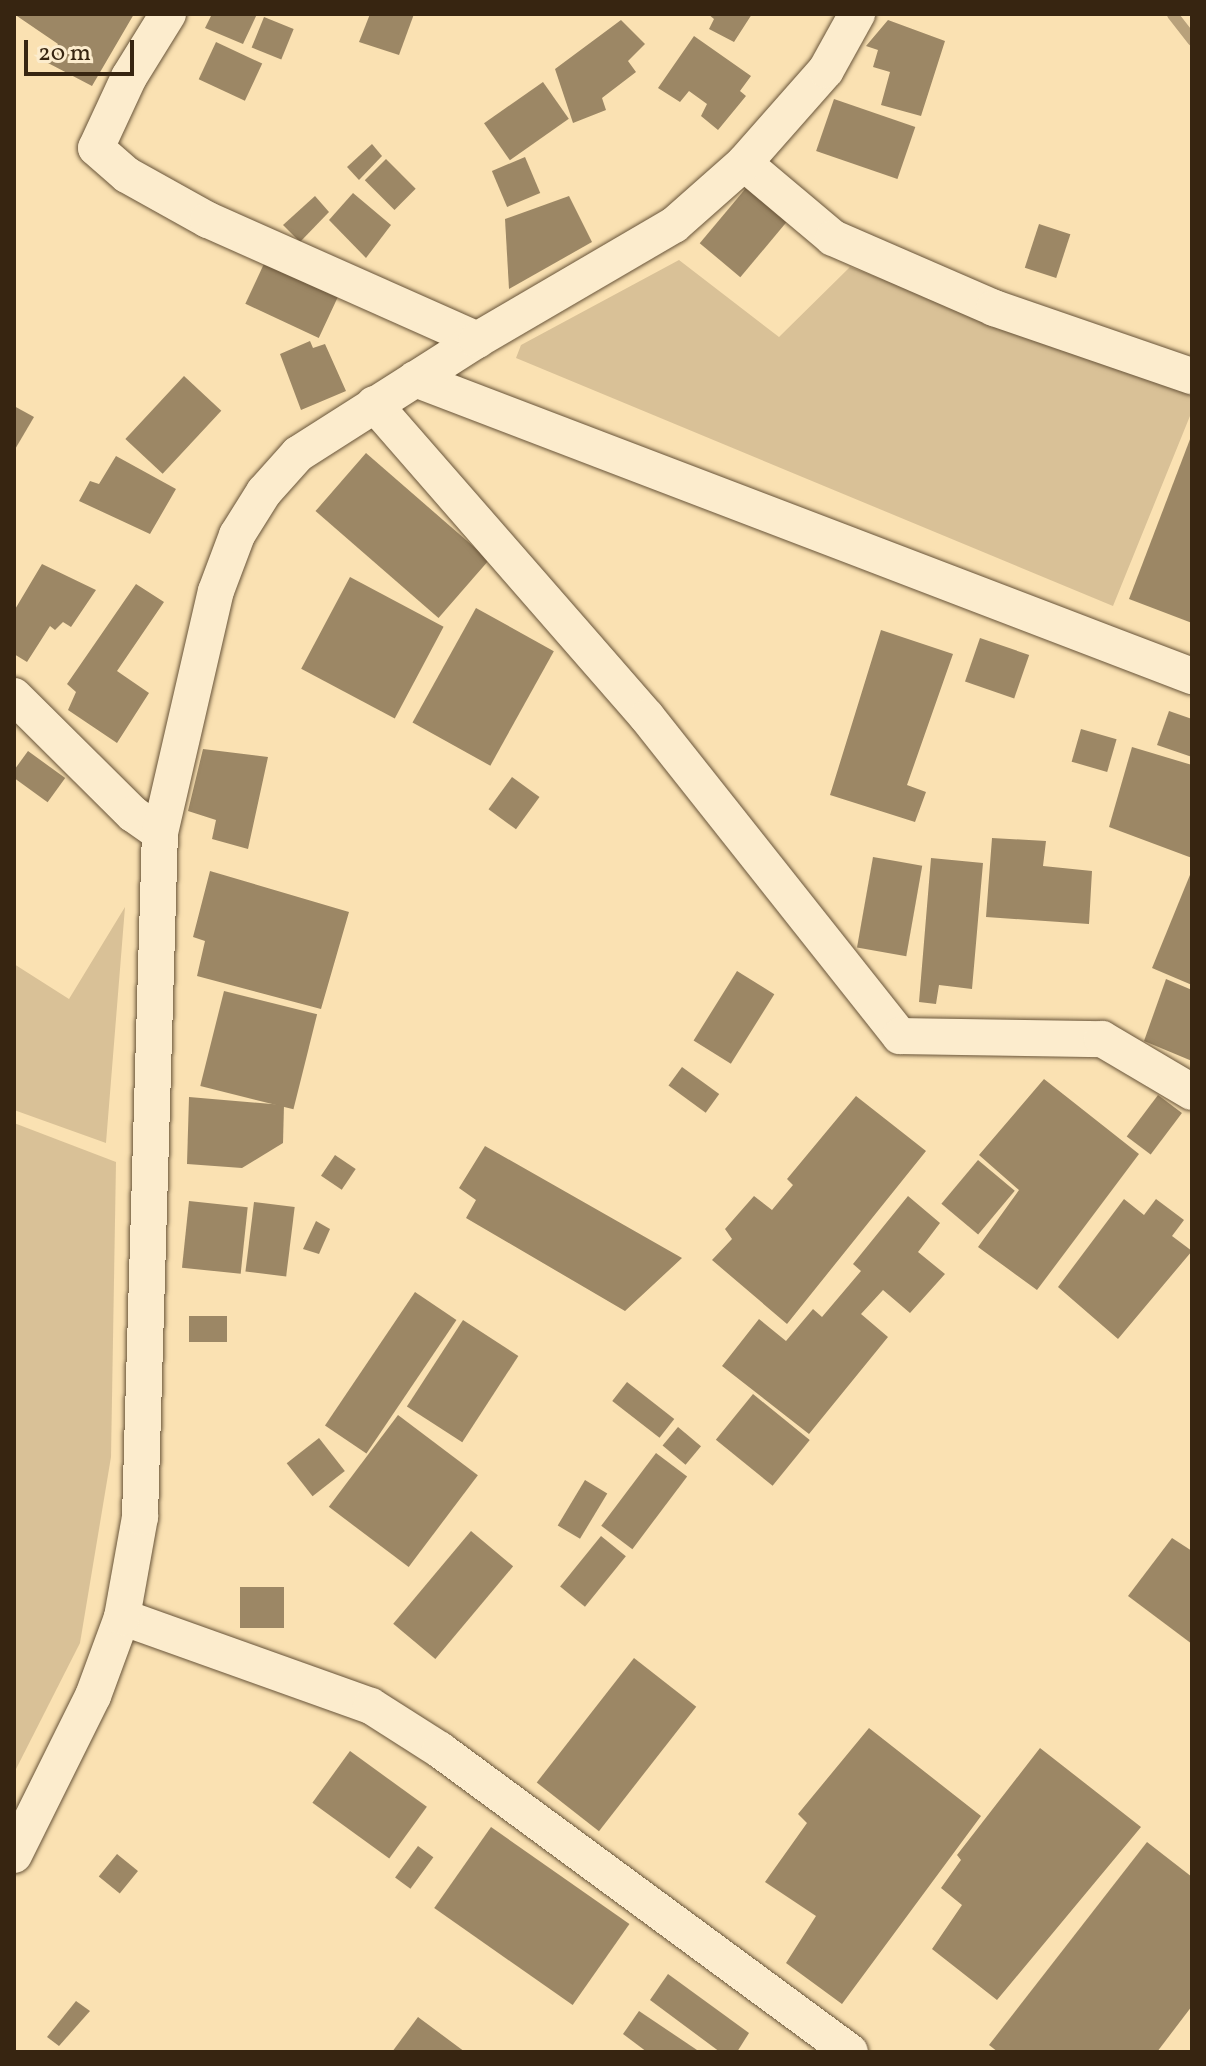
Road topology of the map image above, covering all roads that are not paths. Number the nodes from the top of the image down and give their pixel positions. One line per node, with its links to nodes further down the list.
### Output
1 (168, 14): 4 (street)
2 (857, 14): 3 (street)
3 (744, 163): 4 (street); 5 (street)
4 (477, 340): 6 (street)
5 (1192, 376)
6 (415, 379): 7 (street); 8 (street)
7 (374, 404): 10 (street); 11 (street)
8 (1192, 676)
9 (14, 696): 10 (street)
10 (160, 833): 12 (street)
11 (1192, 1092)
12 (122, 1617): 13 (street); 14 (street)
13 (14, 1855)
14 (850, 2052)

